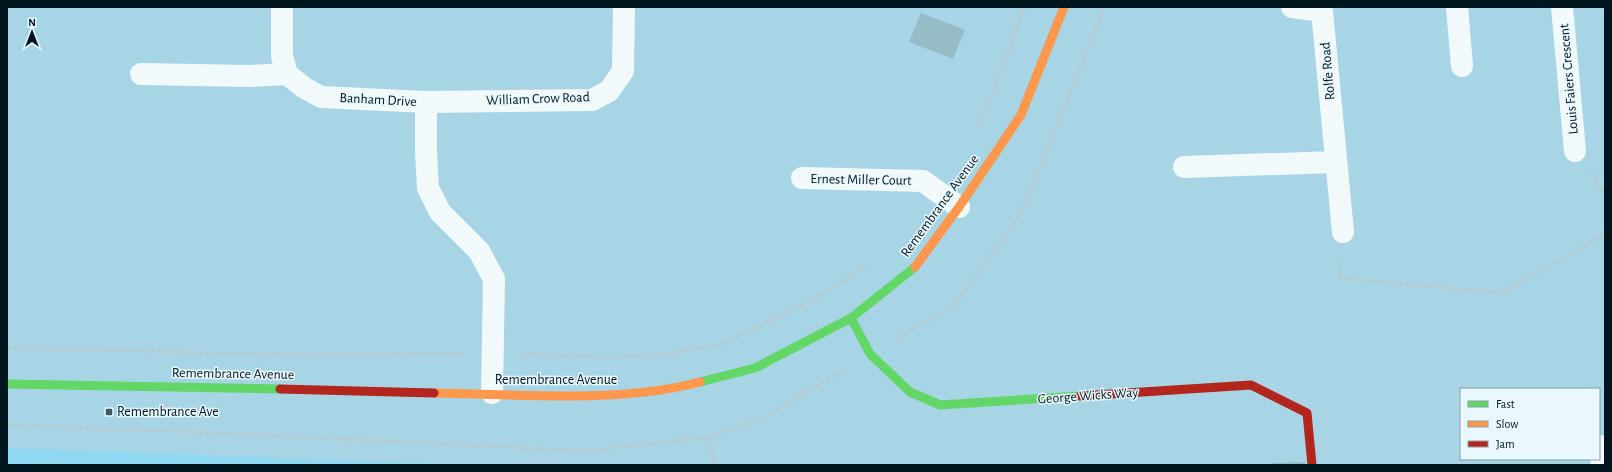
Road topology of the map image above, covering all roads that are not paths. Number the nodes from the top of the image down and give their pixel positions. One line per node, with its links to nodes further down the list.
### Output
1 (282, 7): 10 (street)
2 (624, 7): 11 (street, William Crow Road)
3 (1064, 7): 16 (street, Remembrance Avenue)
4 (1292, 7): 7 (street, Rolfe Road)
5 (1457, 7): 8 (street)
6 (1562, 7): 12 (street, Louis Faiers Crescent)
7 (1325, 8): 13 (street, Rolfe Road)
8 (1462, 66)
9 (141, 74): 10 (street)
10 (287, 74): 11 (street, Banham Drive)
11 (426, 102): 20 (street, Banham Drive)
12 (1575, 151)
13 (1336, 162): 14 (street); 17 (street, Rolfe Road)
14 (1184, 167)
15 (802, 178): 16 (street, Ernest Miller Court)
16 (959, 207): 18 (street, Remembrance Avenue)
17 (1343, 232)
18 (851, 318): 20 (street, Remembrance Avenue); 21 (street, George Wicks Way)
19 (7, 384): 20 (street, Remembrance Avenue)
20 (492, 393)
21 (1312, 465)

